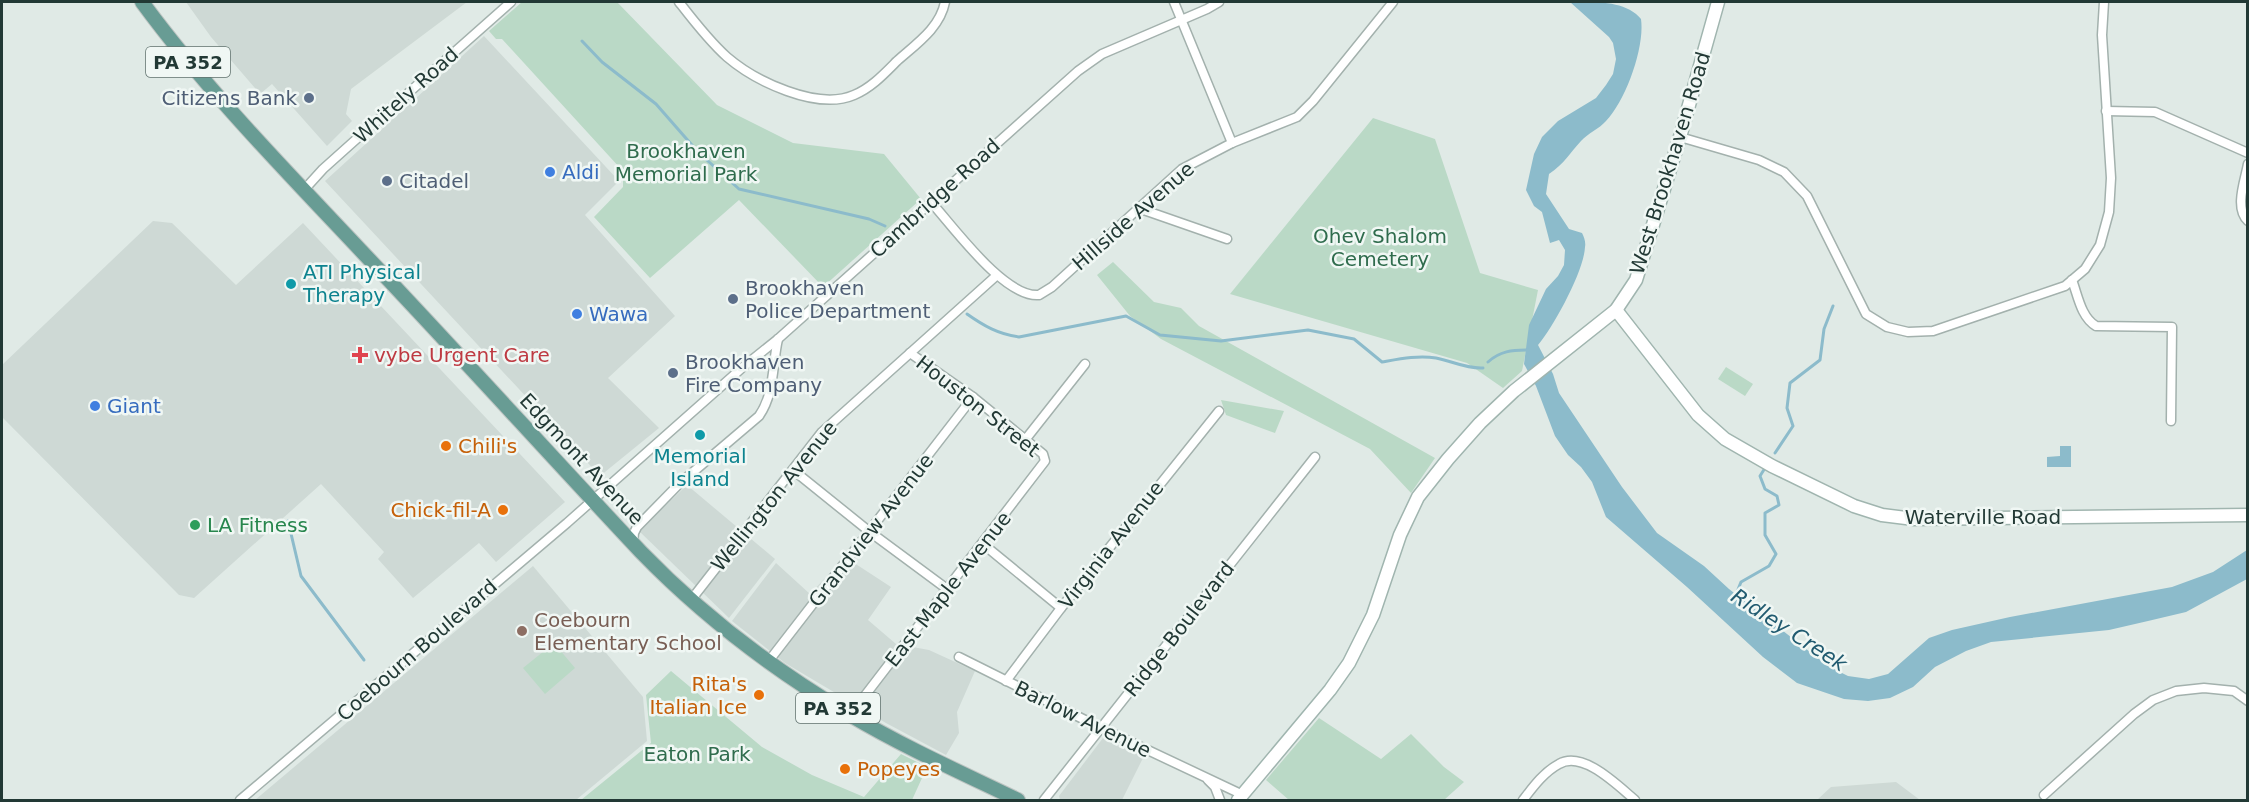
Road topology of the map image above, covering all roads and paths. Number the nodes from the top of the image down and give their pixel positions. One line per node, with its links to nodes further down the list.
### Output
1 (142, 2): 16 (main road, Edgmont Avenue / PA 352)
2 (511, 2): 16 (street, Whitely Road)
3 (678, 2): 4 (street)
4 (945, 2)
5 (1174, 2): 10 (street)
6 (1219, 2): 10 (street, Cambridge Road)
7 (1393, 2): 13 (street, Hillside Avenue)
8 (1718, 2): 12 (street, West Brookhaven Road)
9 (2104, 2): 11 (street)
10 (1180, 20): 13 (street); 17 (street, Cambridge Road)
11 (2106, 111): 14 (street); 22 (street)
12 (1680, 137): 22 (street); 23 (street, West Brookhaven Road)
13 (1232, 143): 18 (street, Hillside Avenue)
14 (2247, 153)
15 (2247, 164): 19 (street)
16 (303, 191): 34 (main road, Edgmont Avenue / PA 352)
17 (930, 201): 21 (street); 24 (street, Cambridge Road)
18 (1138, 208): 20 (street); 21 (street, Hillside Avenue)
19 (2247, 221)
20 (1227, 239)
21 (996, 276): 25 (street, Wellington Avenue)
22 (2072, 280): 29 (street)
23 (1616, 310): 35 (street, Waterville Road); 50 (street, West Brookhaven Road)
24 (778, 339): 34 (street, Cambridge Road); 37 (street)
25 (910, 353): 27 (street, Houston Street); 33 (street, Wellington Avenue)
26 (1085, 364): 30 (street)
27 (973, 398): 30 (street, Houston Street); 36 (street, Grandview Avenue)
28 (1219, 411): 41 (street, Virginia Avenue)
29 (2171, 422)
30 (1025, 440): 32 (street, Houston Street)
31 (1315, 457): 47 (street, Ridge Boulevard)
32 (1045, 461): 38 (street, East Maple Avenue)
33 (793, 470): 36 (street); 40 (street, Wellington Avenue)
34 (593, 500): 37 (main road, Edgmont Avenue / PA 352); 51 (street, Coebourn Boulevard)
35 (2247, 515)
36 (870, 532): 39 (street); 43 (street, Grandview Avenue)
37 (633, 543): 40 (main road, Edgmont Avenue / PA 352)
38 (984, 544): 39 (street, East Maple Avenue); 41 (street)
39 (947, 589): 46 (street, East Maple Avenue)
40 (691, 600): 43 (main road, Edgmont Avenue / PA 352)
41 (1061, 608): 44 (street, Virginia Avenue)
42 (959, 657): 44 (street, Barlow Avenue)
43 (768, 662): 46 (main road, Edgmont Avenue / PA 352)
44 (1006, 681): 47 (street, Barlow Avenue)
45 (2247, 701): 49 (street)
46 (850, 715): 52 (main road, Edgmont Avenue / PA 352)
47 (1101, 728): 48 (street, Barlow Avenue); 53 (street, Ridge Boulevard)
48 (1208, 779): 50 (street, Barlow Avenue); 54 (street)
49 (2044, 795)
50 (1240, 798)
51 (240, 801)
52 (1018, 801)
53 (1044, 801)
54 (1220, 801)
55 (1523, 801): 56 (street)
56 (1635, 801)

